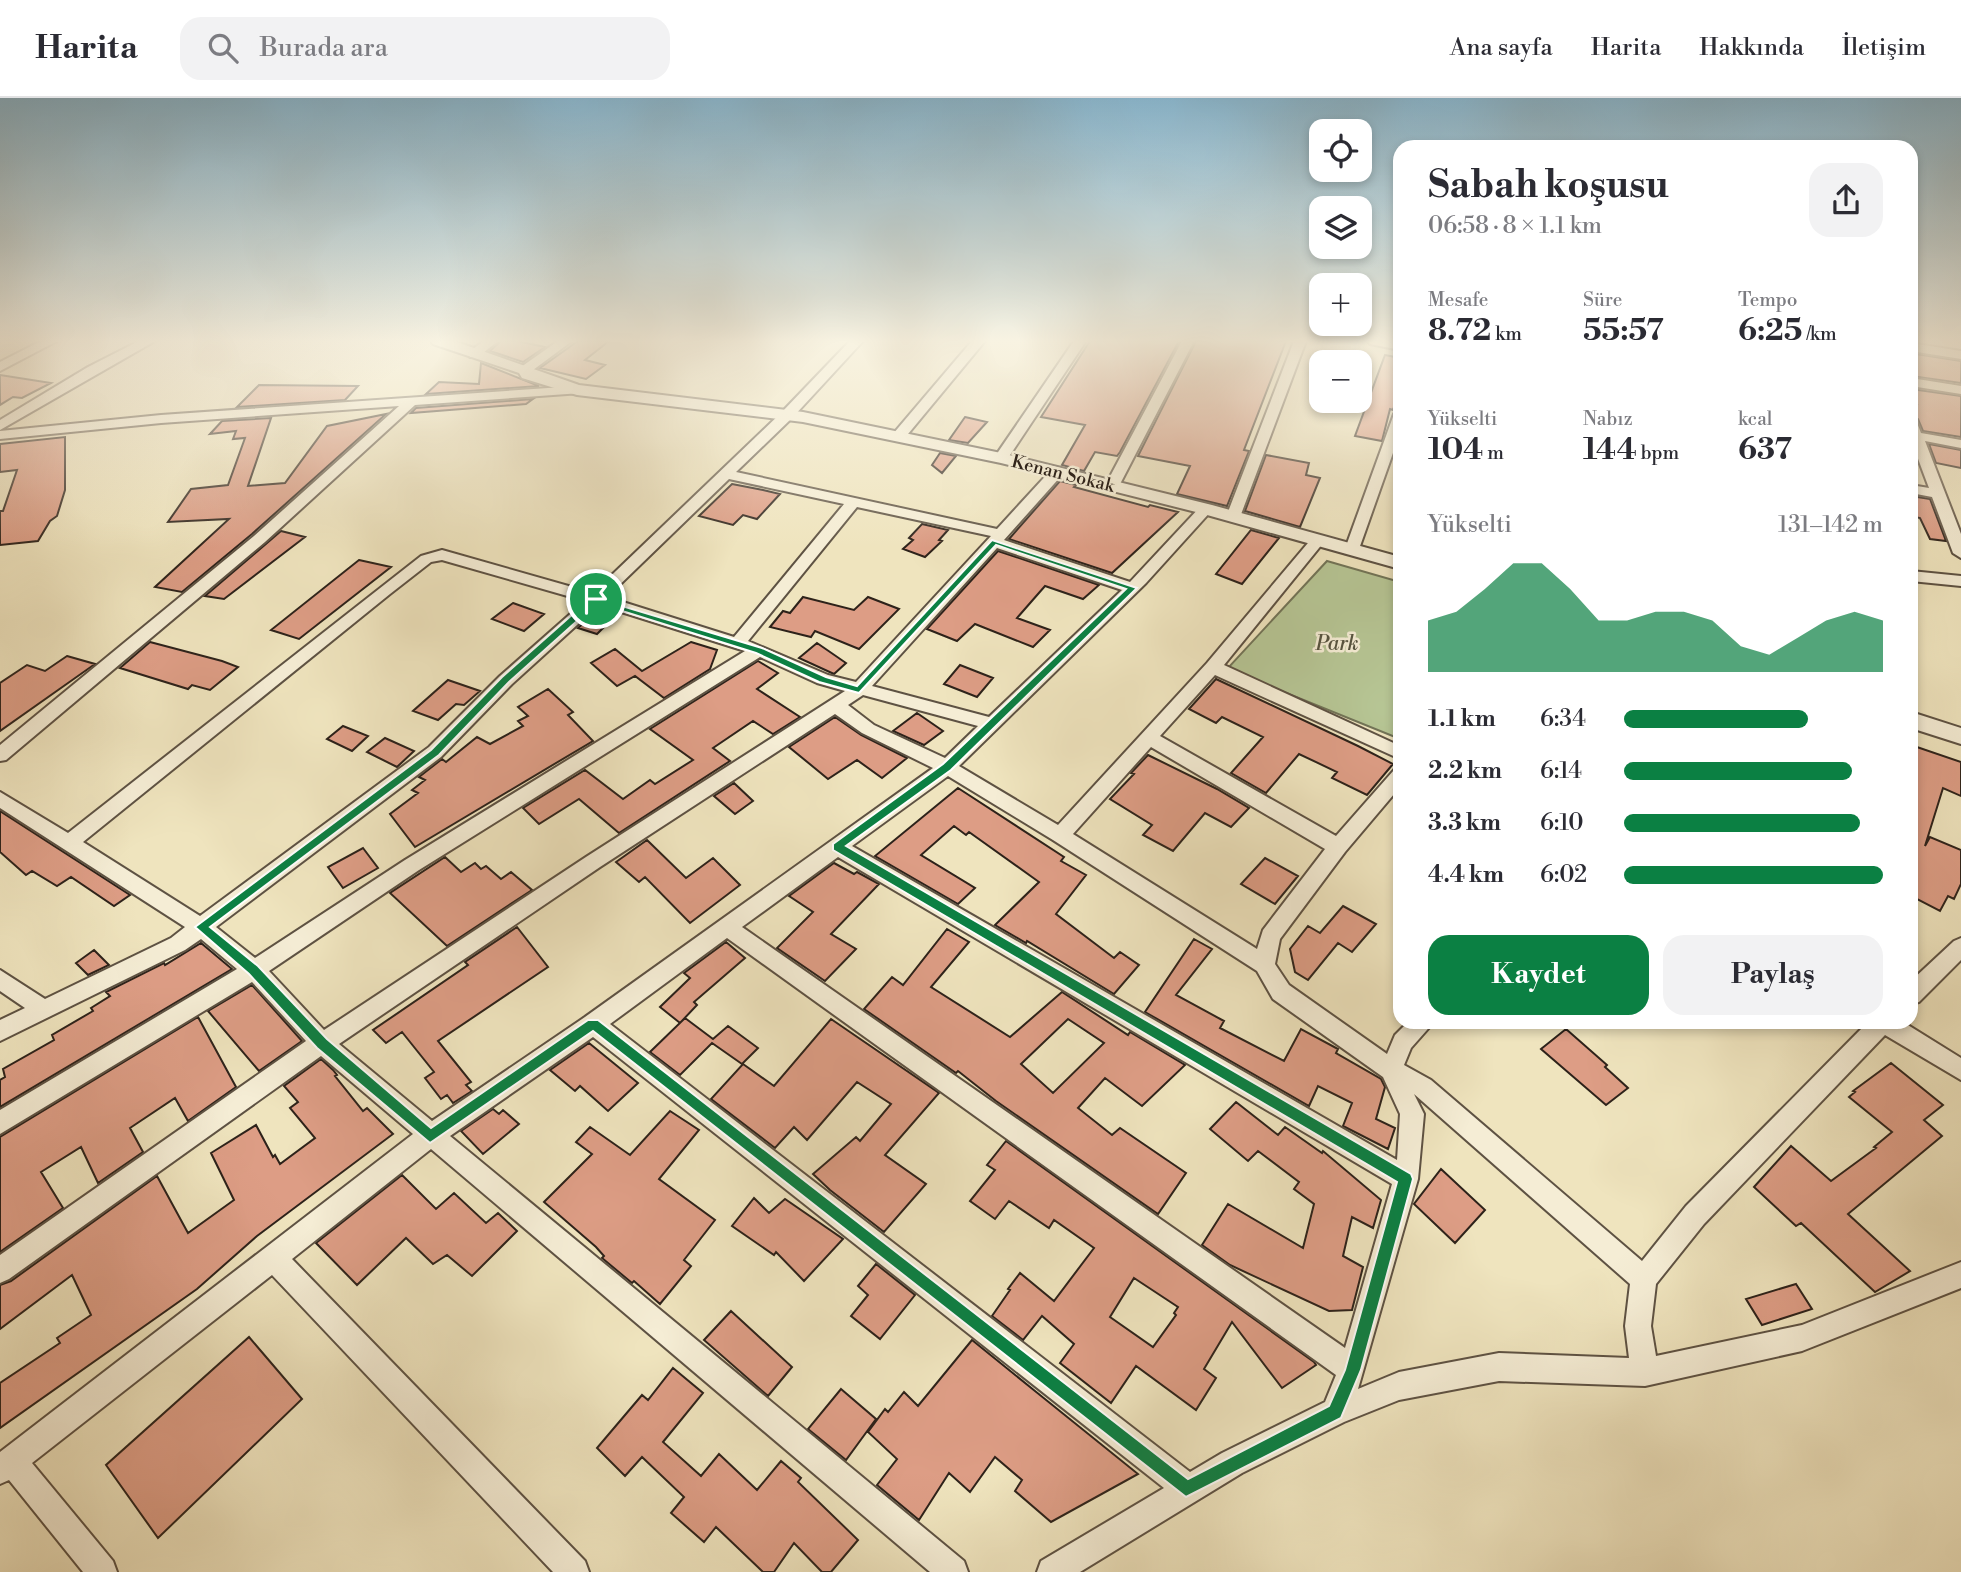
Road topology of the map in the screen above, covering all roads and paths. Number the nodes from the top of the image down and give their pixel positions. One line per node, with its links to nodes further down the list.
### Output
1 (27, 410): 11 (street)
2 (305, 410): 14 (street)
3 (403, 410): 46 (street)
4 (743, 410): 10 (street, Kenan Sokak)
5 (792, 410): 10 (street)
6 (920, 410): 15 (street)
7 (1034, 410): 18 (street)
8 (1152, 410): 21 (street)
9 (1274, 410): 26 (street)
10 (787, 415): 15 (street, Kenan Sokak); 20 (street)
11 (0, 426)
12 (1918, 433): 16 (street)
13 (1393, 434): 29 (street)
14 (0, 435)
15 (898, 436): 18 (street, Kenan Sokak)
16 (1961, 444)
17 (1918, 446): 23 (street)
18 (1001, 458): 19 (street, Kenan Sokak)
19 (1057, 472): 21 (street, Kenan Sokak); 27 (street)
20 (725, 474): 24 (street); 35 (street)
21 (1112, 486): 25 (street, Kenan Sokak)
22 (1918, 490): 23 (street)
23 (1936, 493): 30 (street)
24 (853, 503): 27 (street); 36 (street)
25 (1206, 509): 26 (street, Kenan Sokak); 34 (street)
26 (1233, 517): 28 (street, Kenan Sokak)
27 (998, 538): 34 (street); 39 (street)
28 (1318, 540): 29 (street, Kenan Sokak); 38 (street)
29 (1352, 549): 31 (street, Kenan Sokak)
30 (1961, 553)
31 (1393, 562)
32 (1918, 577): 33 (street)
33 (1961, 580)
34 (1132, 588): 42 (street)
35 (596, 599): 36 (street); 51 (street); 54 (street)
36 (737, 644): 37 (street)
37 (759, 650): 39 (street); 58 (street)
38 (1213, 667): 44 (street); 45 (street)
39 (859, 690): 40 (street); 42 (street)
40 (835, 705): 47 (street); 67 (street)
41 (1918, 722): 43 (street)
42 (993, 724): 47 (street)
43 (1961, 736)
44 (1149, 738): 50 (street); 53 (street)
45 (1393, 750)
46 (0, 755)
47 (947, 767): 50 (street); 52 (street)
48 (1393, 783): 53 (street)
49 (0, 799): 51 (street)
50 (1060, 835): 57 (street)
51 (68, 844): 54 (street)
52 (837, 847): 55 (street); 72 (street)
53 (1338, 847): 57 (street)
54 (201, 927): 58 (street); 61 (street)
55 (727, 927): 62 (street); 77 (street)
56 (1961, 947): 60 (street)
57 (1264, 965): 68 (street)
58 (254, 970): 67 (street); 70 (street)
59 (0, 979): 61 (street)
60 (1918, 988)
61 (44, 1010): 66 (street)
62 (593, 1024): 71 (street); 81 (street)
63 (1416, 1029): 68 (street)
64 (1877, 1029): 76 (street)
65 (1895, 1029): 69 (street)
66 (0, 1031)
67 (322, 1043): 71 (street); 74 (street)
68 (1391, 1070): 72 (street); 76 (street)
69 (1961, 1070)
70 (0, 1123)
71 (430, 1136): 73 (street); 84 (street)
72 (1406, 1179): 77 (street)
73 (273, 1257): 80 (street); 83 (street)
74 (0, 1270)
75 (1961, 1275): 78 (street)
76 (1644, 1279): 78 (street)
77 (1353, 1370): 79 (street)
78 (1645, 1372): 79 (street)
79 (1335, 1412): 81 (street)
80 (6, 1465): 82 (street)
81 (1186, 1488): 85 (street)
82 (102, 1572)
83 (574, 1572)
84 (953, 1572)
85 (1052, 1572)

